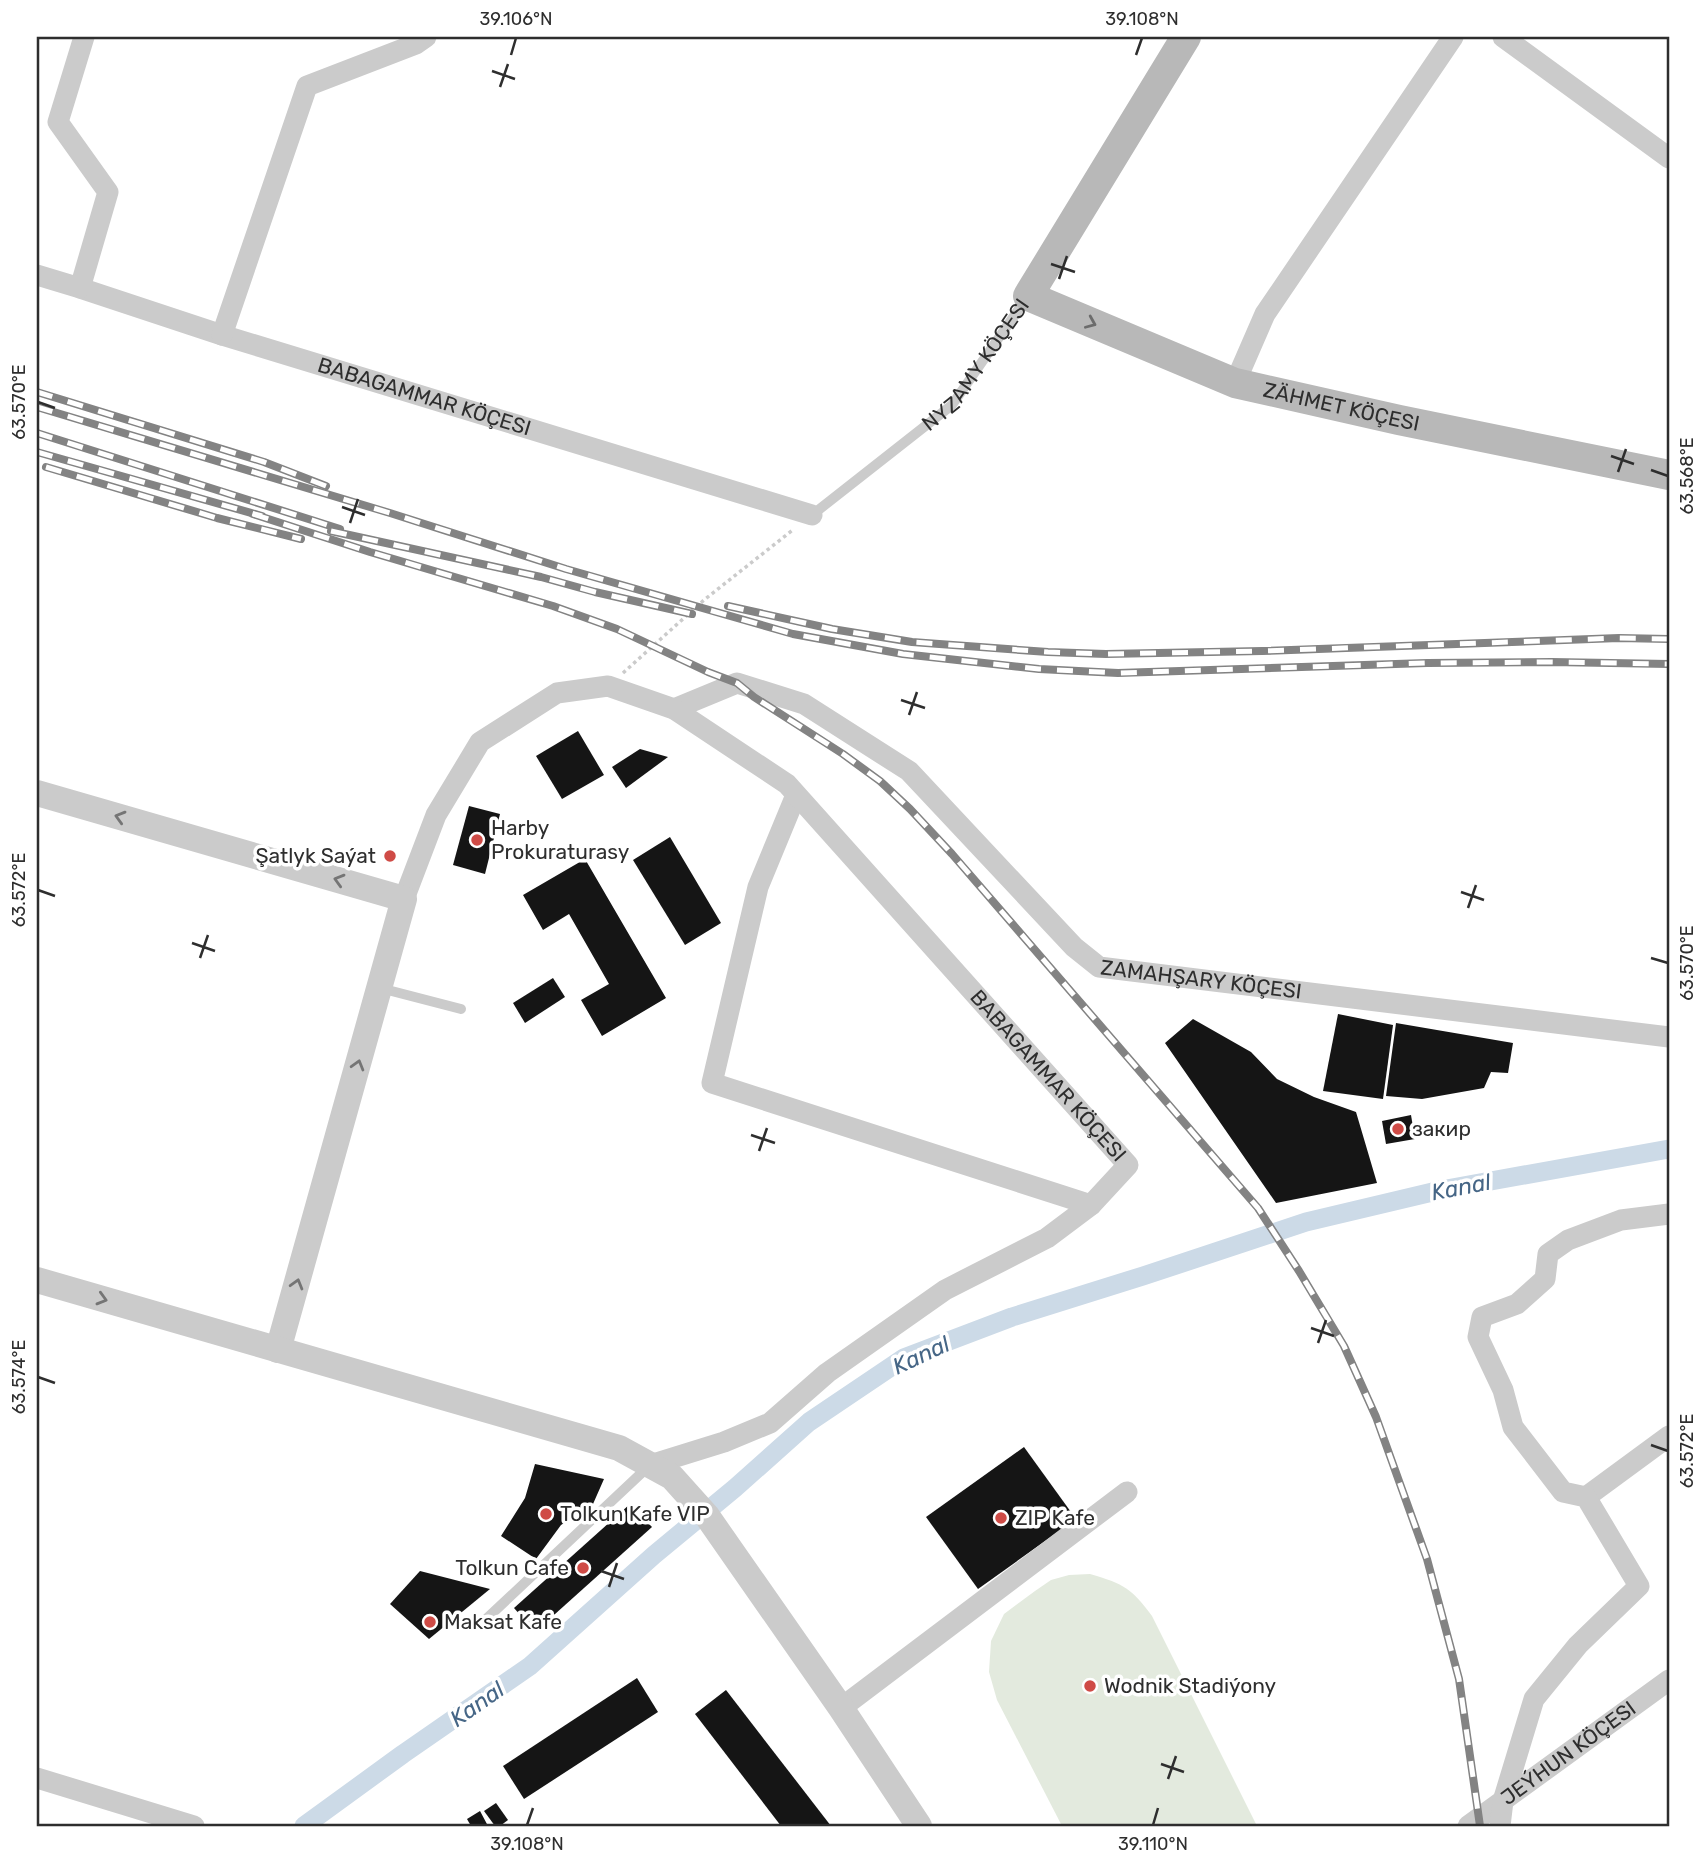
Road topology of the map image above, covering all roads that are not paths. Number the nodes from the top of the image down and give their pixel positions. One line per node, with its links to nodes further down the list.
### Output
1 (84, 37): 8 (street)
2 (426, 37): 10 (street)
3 (1186, 37): 9 (main road, NYZAMY KÖÇESI)
4 (1453, 37): 11 (street)
5 (1503, 37): 6 (street)
6 (1669, 158)
7 (37, 275): 8 (street, BABAGAMMAR KÖÇESI)
8 (80, 288): 10 (street, BABAGAMMAR KÖÇESI)
9 (1028, 296): 11 (main road, ZÄHMET KÖÇESI, one-way to 11); 13 (lane, NYZAMY KÖÇESI)
10 (222, 335): 13 (street, BABAGAMMAR KÖÇESI)
11 (1235, 383): 12 (main road, ZÄHMET KÖÇESI)
12 (1669, 475)
13 (812, 515)
14 (674, 709): 16 (street, BABAGAMMAR KÖÇESI); 17 (street, BABAGAMMAR KÖÇESI); 20 (street, ZAMAHŞARY KÖÇESI)
15 (37, 793): 17 (street, one-way to 15)
16 (796, 795): 21 (street, BABAGAMMAR KÖÇESI); 21 (street)
17 (404, 899): 18 (street)
18 (380, 988): 19 (lane); 24 (street, one-way to 18)
19 (460, 1009)
20 (1669, 1037)
21 (1091, 1205): 26 (street, BABAGAMMAR KÖÇESI)
22 (1669, 1214): 28 (street)
23 (37, 1280): 24 (street, one-way to 24)
24 (278, 1350): 26 (street)
25 (1669, 1436): 28 (street)
26 (661, 1471): 29 (lane); 31 (street)
27 (1127, 1492): 31 (street)
28 (1586, 1497): 33 (street)
29 (483, 1622)
30 (1669, 1679): 33 (street, JEÝHUN KÖÇESI)
31 (841, 1708): 35 (street)
32 (37, 1778): 34 (street)
33 (1503, 1801): 36 (street, JEÝHUN KÖÇESI); 37 (street)
34 (194, 1826)
35 (919, 1826)
36 (1468, 1826)
37 (1500, 1826)

